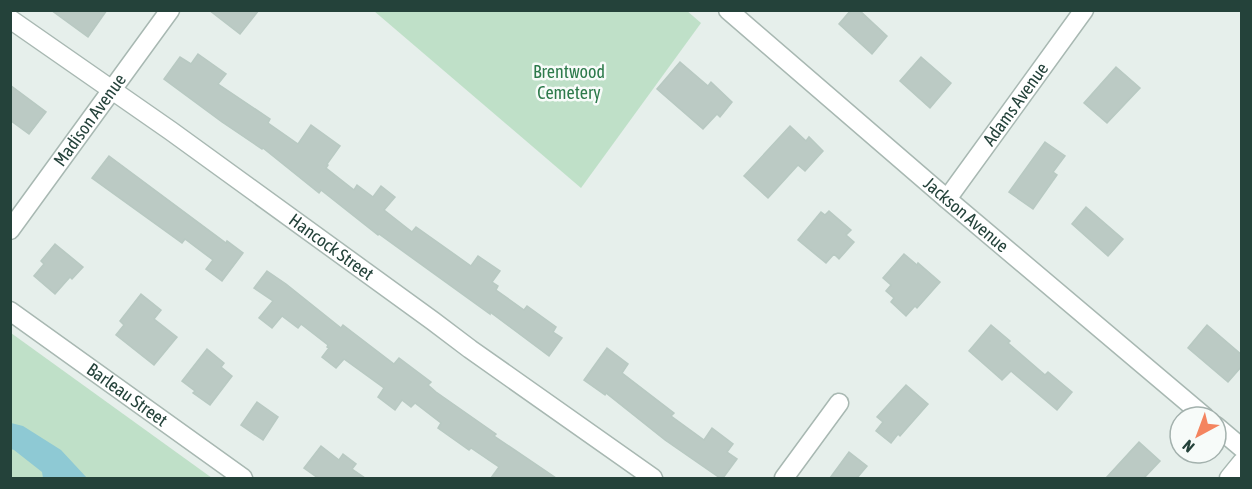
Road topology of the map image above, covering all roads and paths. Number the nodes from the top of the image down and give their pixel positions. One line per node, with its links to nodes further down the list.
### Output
1 (170, 10): 5 (street, Madison Avenue)
2 (728, 10): 6 (street, Jackson Avenue)
3 (1084, 10): 6 (street, Adams Avenue)
4 (10, 19): 5 (street, Hancock Street)
5 (112, 91): 7 (street, Madison Avenue); 15 (street, Hancock Street)
6 (947, 199): 10 (street, Jackson Avenue)
7 (10, 230)
8 (10, 311): 14 (street, Barleau Street)
9 (839, 404): 16 (street)
10 (1191, 405)
11 (1228, 436): 12 (street)
12 (1242, 448)
13 (1242, 462): 17 (street)
14 (243, 478)
15 (653, 478)
16 (784, 478)
17 (1229, 478)

